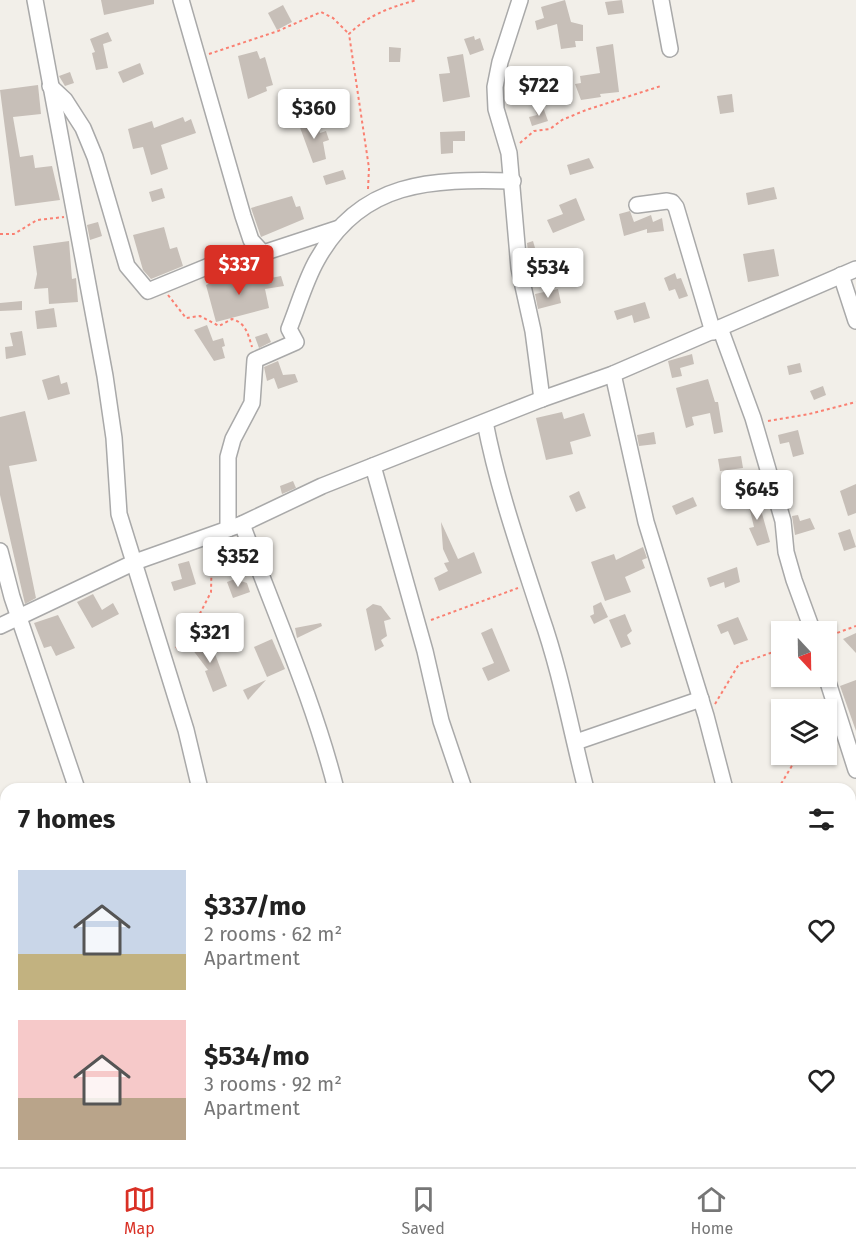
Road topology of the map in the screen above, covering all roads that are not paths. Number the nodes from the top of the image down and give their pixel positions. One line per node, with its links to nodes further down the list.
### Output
1 (35, 0): 6 (street)
2 (181, 0): 10 (street)
3 (520, 0): 7 (street)
4 (661, 0): 5 (street)
5 (670, 49)
6 (51, 86): 10 (street); 21 (street)
7 (513, 181): 9 (street); 16 (street)
8 (637, 206): 14 (street)
9 (339, 228): 10 (street); 19 (street)
10 (263, 253)
11 (856, 269): 12 (street)
12 (842, 275): 13 (street); 14 (street)
13 (856, 321)
14 (716, 330): 15 (street); 23 (street)
15 (613, 374): 16 (street); 26 (street)
16 (542, 399): 17 (street)
17 (485, 422): 18 (street); 27 (street)
18 (373, 466): 19 (street); 32 (street)
19 (228, 529): 21 (street); 31 (street)
20 (0, 551): 22 (street)
21 (135, 562): 22 (street); 30 (street)
22 (21, 618): 24 (street); 29 (street)
23 (809, 621)
24 (0, 626)
25 (830, 687): 28 (street)
26 (701, 699): 27 (street); 34 (street)
27 (576, 742): 33 (street)
28 (856, 770)
29 (75, 783)
30 (199, 783)
31 (334, 783)
32 (462, 783)
33 (585, 783)
34 (723, 783)

